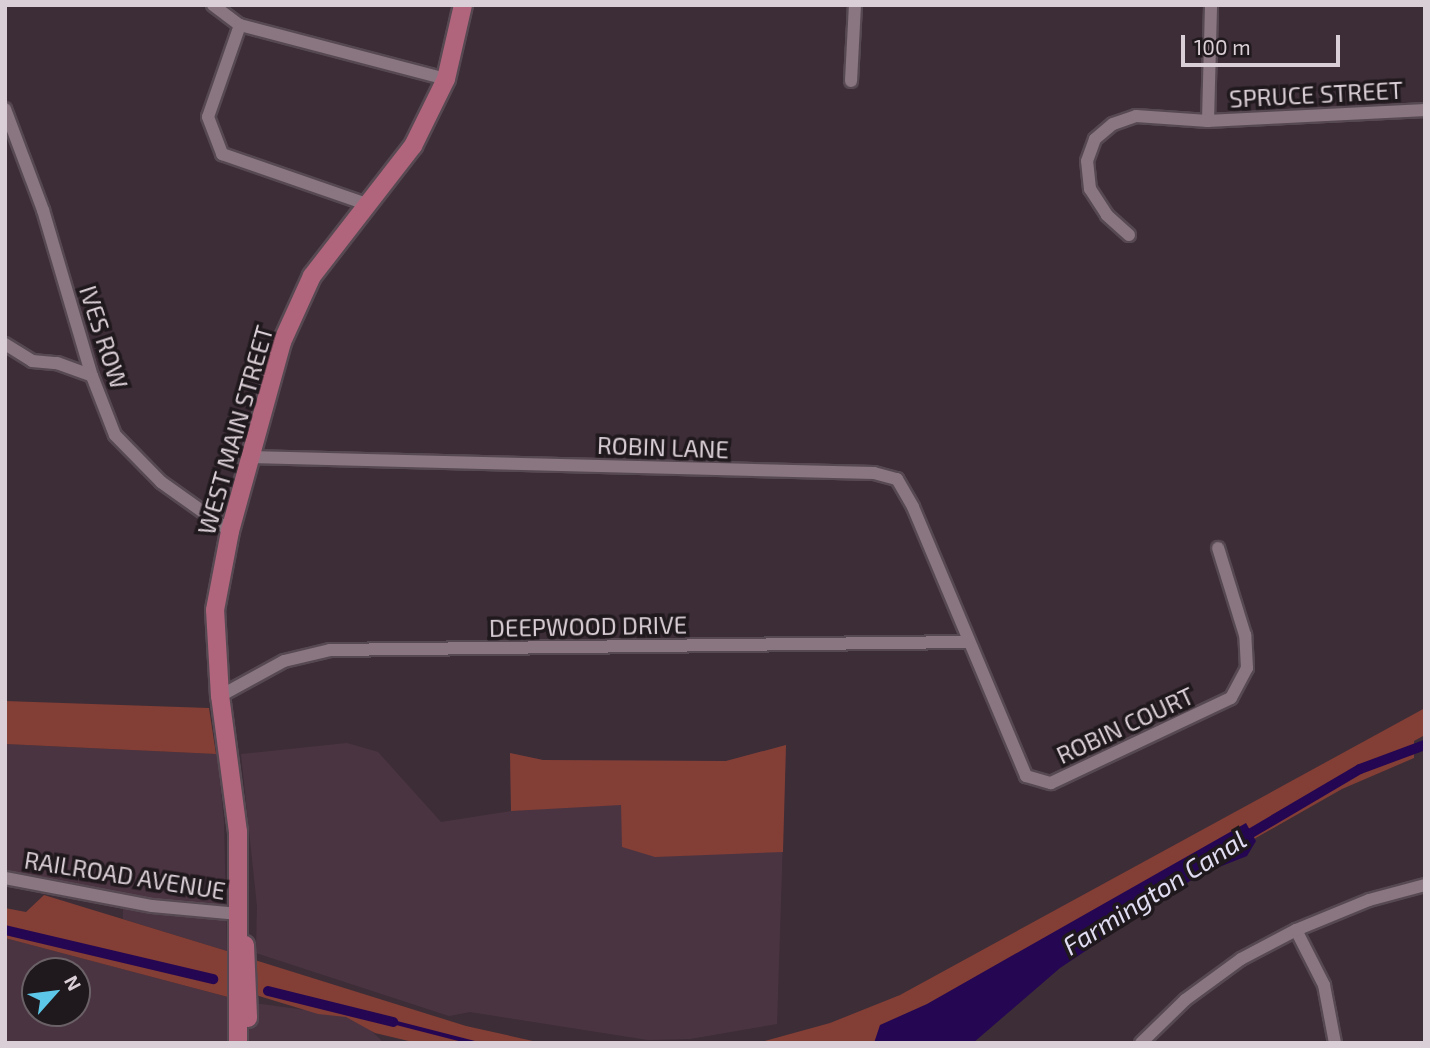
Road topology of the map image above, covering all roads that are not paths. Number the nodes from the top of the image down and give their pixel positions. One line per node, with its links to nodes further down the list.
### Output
1 (213, 5): 5 (street)
2 (463, 5): 6 (main road, WEST MAIN STREET)
3 (855, 5): 7 (street)
4 (1211, 5): 10 (street)
5 (240, 25): 6 (street); 11 (street)
6 (446, 79): 11 (main road, WEST MAIN STREET)
7 (851, 81)
8 (5, 109): 14 (street, IVES ROW)
9 (1425, 110): 10 (street, SPRUCE STREET)
10 (1209, 121): 12 (street, SPRUCE STREET)
11 (366, 204): 15 (main road, WEST MAIN STREET)
12 (1129, 236)
13 (5, 344): 14 (street)
14 (92, 376): 16 (street, IVES ROW)
15 (250, 457): 16 (main road, WEST MAIN STREET); 18 (street, ROBIN LANE)
16 (230, 531): 19 (main road, WEST MAIN STREET)
17 (1218, 548): 18 (street, ROBIN COURT)
18 (966, 642): 19 (street, DEEPWOOD DRIVE)
19 (220, 696): 22 (main road, WEST MAIN STREET)
20 (5, 878): 22 (street, RAILROAD AVENUE)
21 (1425, 885): 23 (street)
22 (239, 914): 24 (main road, WEST MAIN STREET); 25 (main road, WEST MAIN STREET)
23 (1296, 930): 26 (street); 27 (street)
24 (238, 1043)
25 (248, 1043)
26 (1141, 1043)
27 (1335, 1043)

